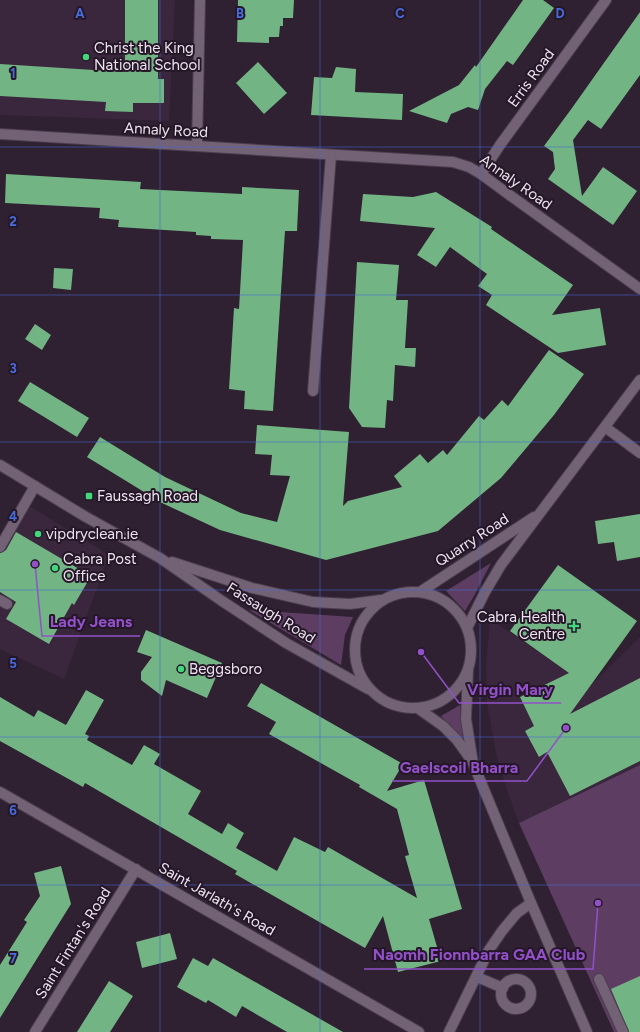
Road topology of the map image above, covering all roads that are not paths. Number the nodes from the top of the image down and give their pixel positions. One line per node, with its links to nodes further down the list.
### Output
1 (200, 0): 4 (street)
2 (606, 0): 6 (street, Erris Road)
3 (0, 134): 4 (street, Annaly Road)
4 (197, 146): 5 (street, Annaly Road)
5 (331, 155): 6 (street, Annaly Road); 9 (street)
6 (482, 174): 7 (street, Annaly Road)
7 (640, 289)
8 (640, 380): 10 (street, Quarry Road)
9 (313, 391)
10 (605, 427): 11 (street); 14 (street, Quarry Road)
11 (640, 453)
12 (0, 465): 13 (street, Fassaugh Road)
13 (35, 486): 15 (street); 16 (street, Fassaugh Road)
14 (540, 513): 17 (street, Quarry Road); 19 (street, Quarry Road)
15 (0, 547)
16 (160, 558): 18 (street, Fassaugh Road); 21 (street, Fassaugh Road)
17 (420, 592): 18 (street); 19 (street)
18 (384, 600): 21 (street)
19 (467, 628): 20 (street)
20 (468, 670): 22 (street); 23 (street)
21 (368, 689): 22 (street)
22 (419, 709): 23 (street)
23 (473, 763): 26 (street)
24 (0, 792): 25 (street, Saint Jarlath's Road)
25 (136, 869): 30 (street, Saint Fintan's Road); 31 (street, Saint Jarlath's Road)
26 (531, 903): 27 (street); 33 (street)
27 (477, 977): 29 (street); 32 (street)
28 (599, 980): 34 (street)
29 (503, 988)
30 (35, 1032)
31 (419, 1032)
32 (449, 1032)
33 (587, 1032)
34 (623, 1032)

